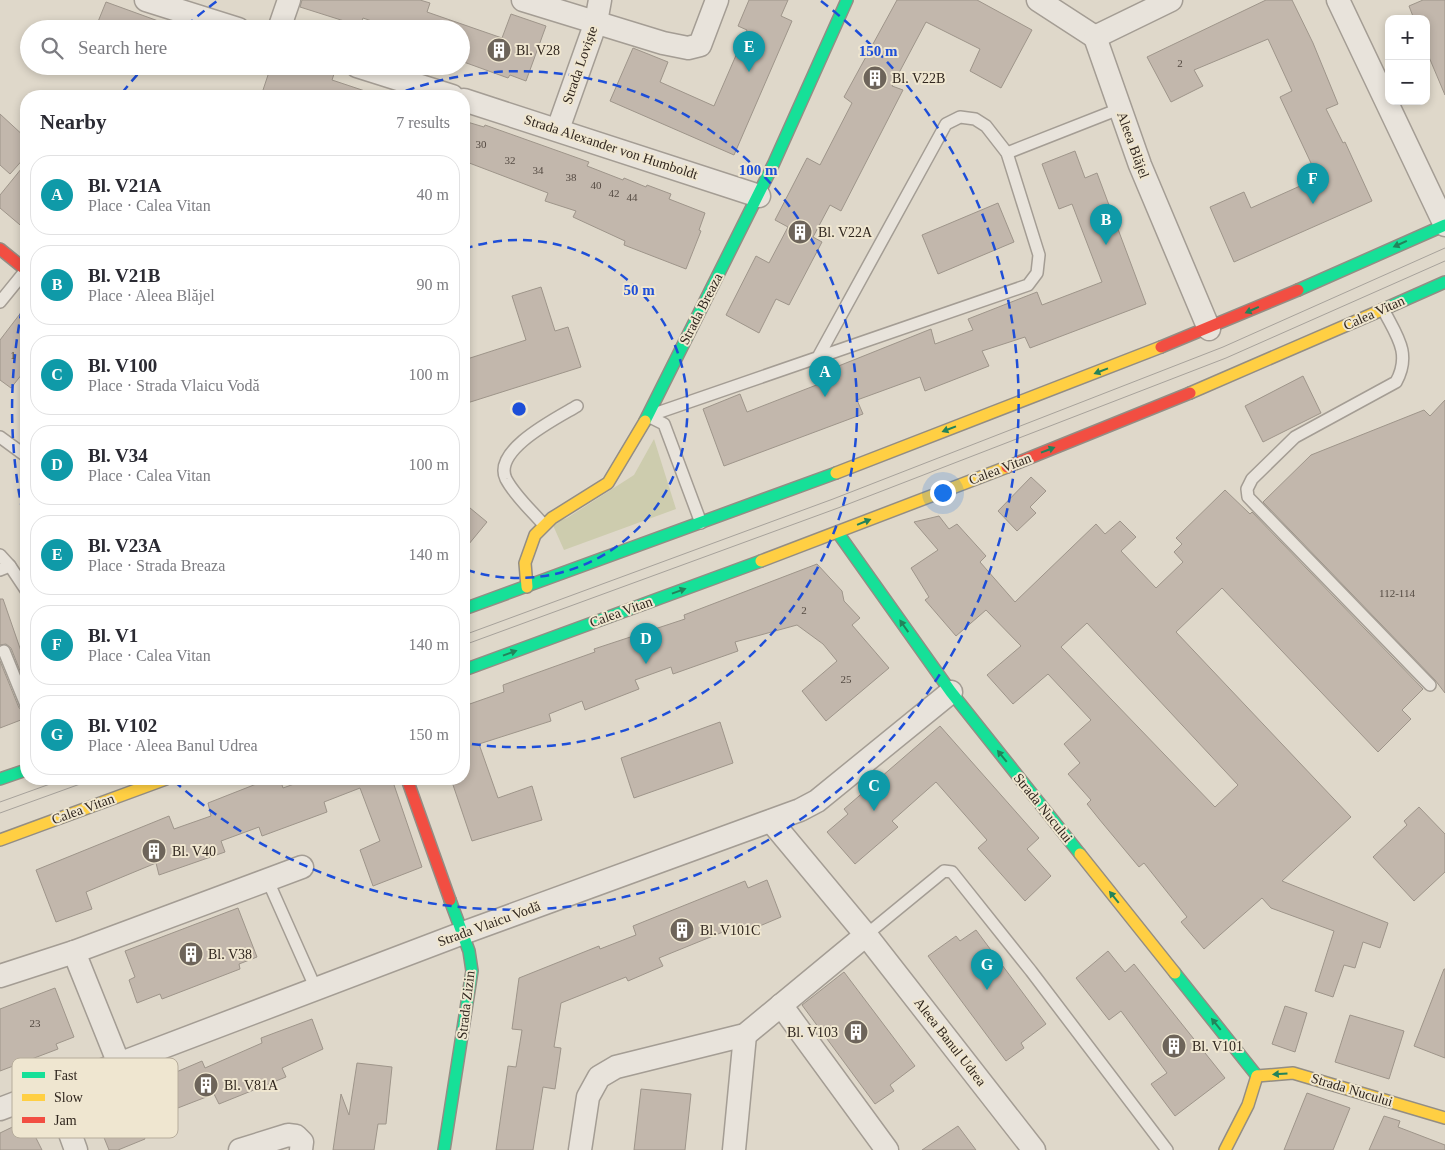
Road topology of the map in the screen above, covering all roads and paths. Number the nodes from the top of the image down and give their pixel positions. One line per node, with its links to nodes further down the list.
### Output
1 (146, 0): 10 (street)
2 (289, 0): 12 (street)
3 (523, 0): 13 (street)
4 (600, 0): 13 (street, Strada Loviște)
5 (717, 0): 13 (street)
6 (847, 0): 21 (main road, Strada Breaza)
7 (1038, 0): 14 (street)
8 (1171, 0): 14 (street)
9 (1338, 0): 22 (street)
10 (169, 4): 11 (street)
11 (213, 20)
12 (282, 20)
13 (596, 22): 19 (street, Strada Loviște)
14 (1095, 37): 18 (street, Aleea Blăjel)
15 (386, 75): 16 (street)
16 (433, 90)
17 (470, 102): 19 (street, Strada Alexander von Humboldt)
18 (1119, 109): 20 (lane); 29 (street, Aleea Blăjel)
19 (558, 129): 21 (street, Strada Alexander von Humboldt)
20 (1007, 153): 30 (lane); 30 (lane)
21 (759, 196): 32 (main road, Strada Breaza)
22 (1445, 225): 29 (main road, one-way to 29)
23 (0, 249): 24 (main road)
24 (20, 265)
25 (20, 277): 27 (lane)
26 (1445, 282): 28 (main road, Calea Vitan)
27 (0, 302)
28 (1383, 309): 37 (main road, Calea Vitan, one-way to 28); 45 (lane)
29 (1209, 329): 35 (main road, one-way to 35)
30 (817, 359): 32 (lane)
31 (577, 406): 36 (lane)
32 (648, 416): 35 (lane); 36 (main road, Strada Breaza)
33 (0, 437): 34 (lane)
34 (20, 452)
35 (701, 523): 41 (main road)
36 (543, 524): 41 (main road, Strada Breaza)
37 (838, 533): 44 (main road, Calea Vitan, one-way to 37); 47 (main road, Strada Nucului, one-way to 37)
38 (0, 556): 39 (lane)
39 (5, 568): 40 (lane)
40 (20, 584)
41 (527, 587): 42 (main road)
42 (470, 608)
43 (4, 651): 46 (lane)
44 (470, 668)
45 (1430, 685)
46 (20, 690)
47 (951, 692): 52 (street, Strada Vlaicu Vodă); 65 (main road, Strada Nucului, one-way to 47)
48 (20, 772): 49 (main road)
49 (0, 779)
50 (150, 785): 53 (main road, Calea Vitan)
51 (409, 785): 56 (main road, Strada Zizin)
52 (771, 821): 56 (street, Strada Vlaicu Vodă); 57 (street, Aleea Banul Udrea)
53 (0, 840)
54 (302, 867): 55 (street)
55 (268, 881): 58 (street); 60 (lane)
56 (463, 933): 60 (street, Strada Vlaicu Vodă); 73 (main road, Strada Zizin)
57 (866, 935): 61 (street); 77 (street, Aleea Banul Udrea); 78 (lane)
58 (74, 952): 59 (street); 63 (street)
59 (0, 976)
60 (316, 989): 64 (street, Strada Vlaicu Vodă)
61 (781, 1005): 62 (street); 76 (street)
62 (745, 1035): 74 (street); 75 (street)
63 (117, 1058)
64 (135, 1058)
65 (1257, 1076): 68 (main road, Strada Nucului, one-way to 65); 79 (main road)
66 (12, 1105): 67 (street, Strada Vlaicu Vodă)
67 (0, 1110)
68 (1445, 1118)
69 (72, 1138): 70 (street)
70 (76, 1150)
71 (240, 1150): 72 (street)
72 (301, 1150)
73 (444, 1150)
74 (580, 1150)
75 (734, 1150)
76 (887, 1150)
77 (1034, 1150)
78 (1167, 1150)
79 (1225, 1150)

